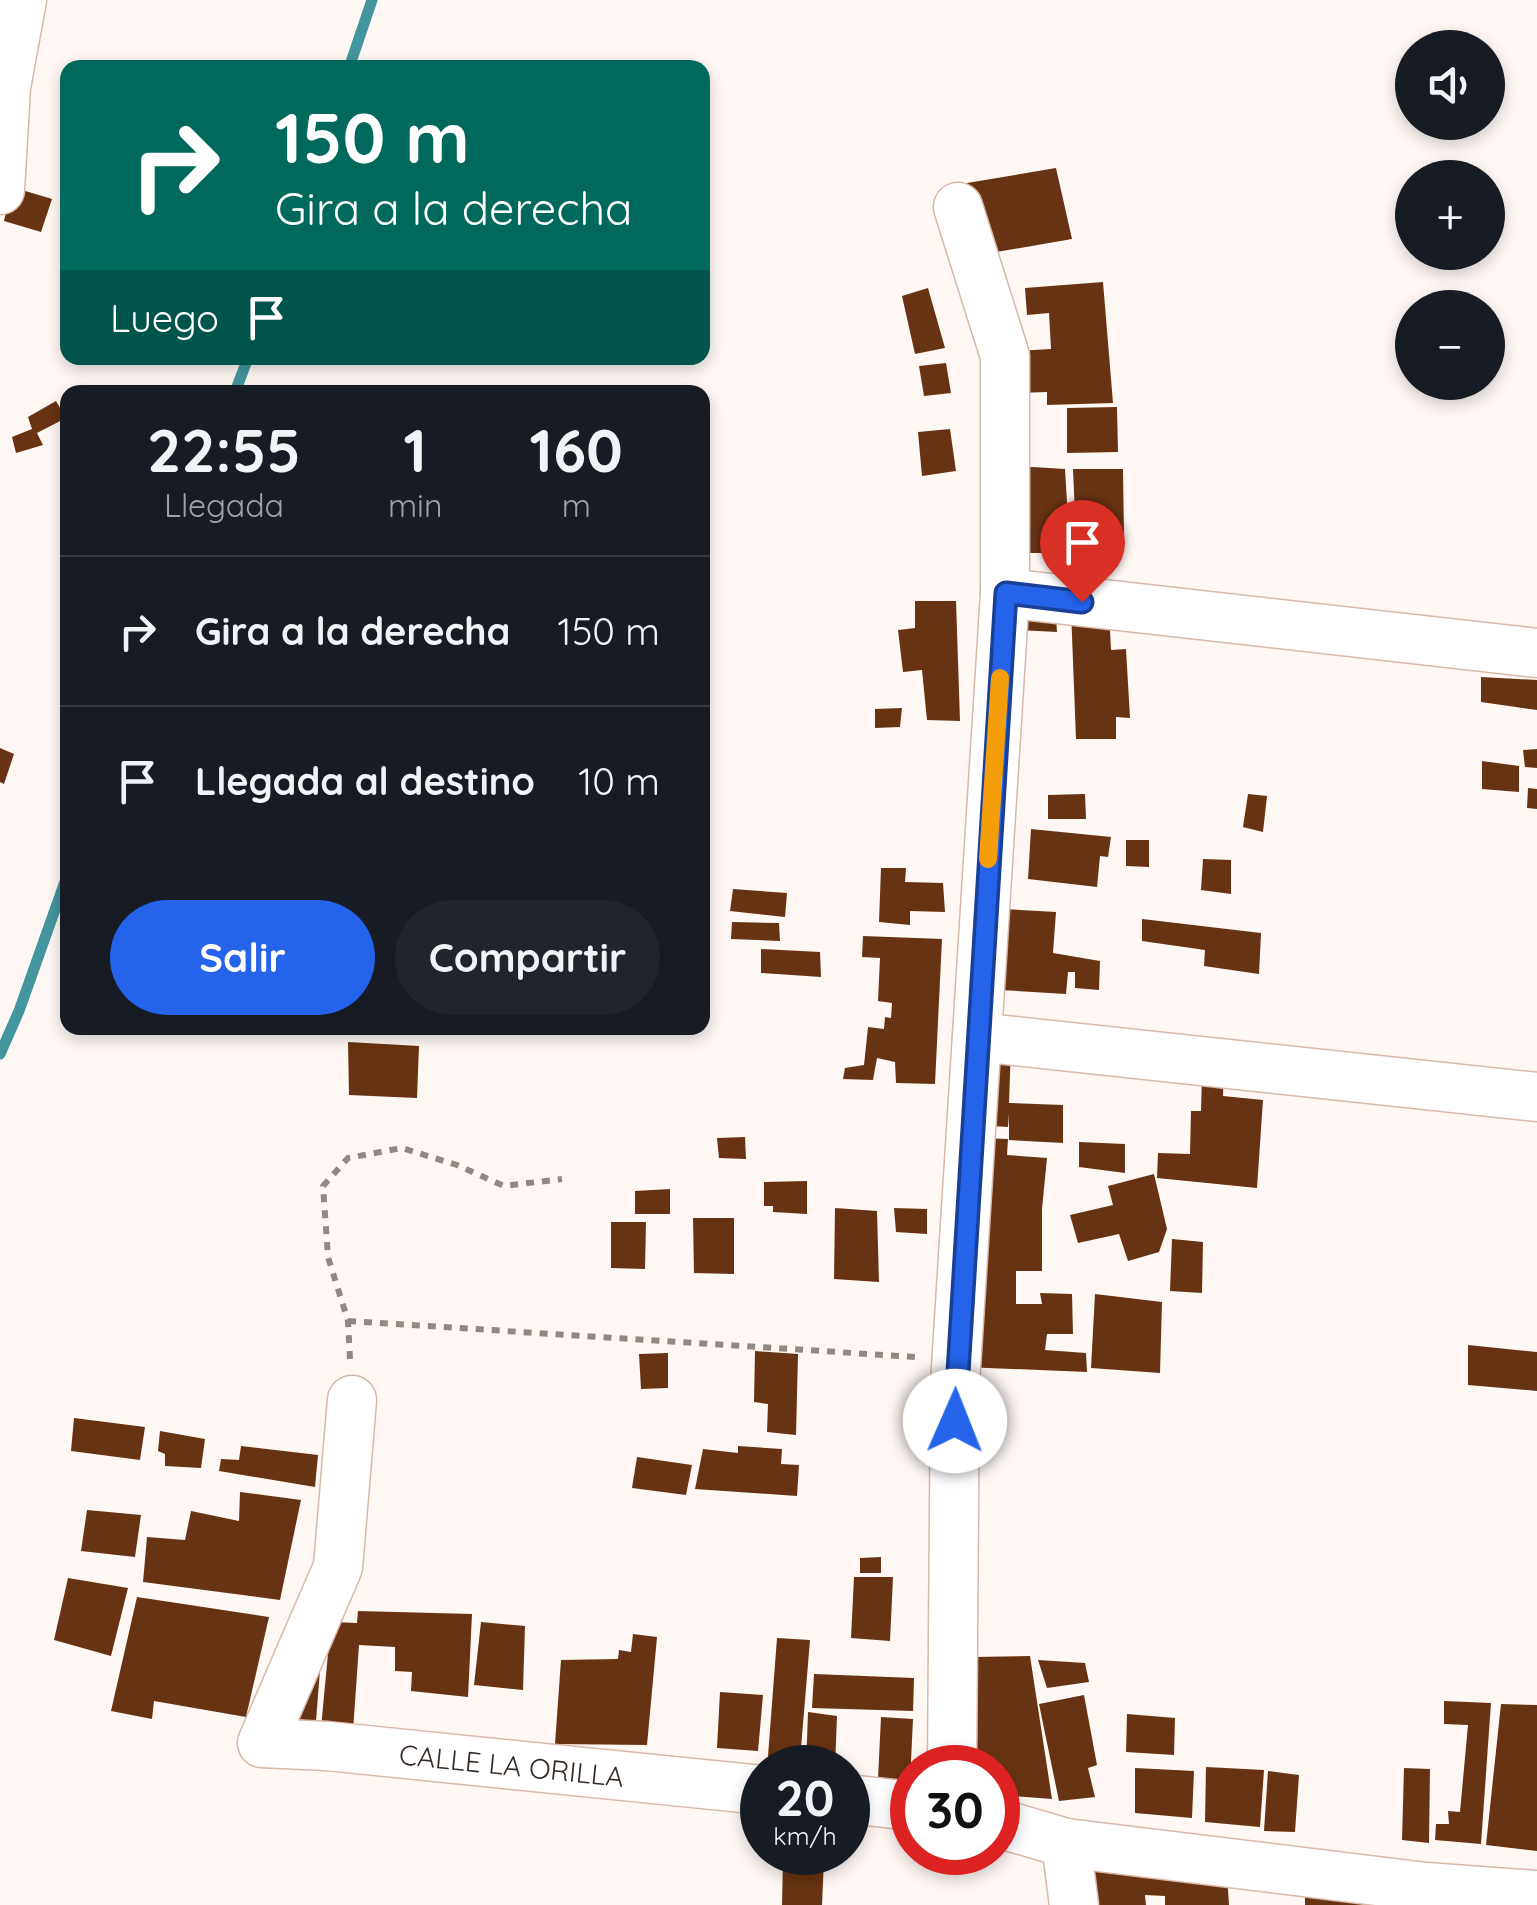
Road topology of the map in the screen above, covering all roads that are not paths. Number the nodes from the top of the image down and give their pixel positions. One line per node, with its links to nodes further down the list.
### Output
1 (22, 0): 2 (street)
2 (0, 190)
3 (958, 207): 4 (street)
4 (1006, 593): 5 (street); 6 (street)
5 (1537, 653)
6 (977, 1036): 7 (street); 9 (street)
7 (1537, 1097)
8 (352, 1400): 10 (street, CALLE LA ORILLA)
9 (952, 1745)
10 (740, 1788)
11 (1020, 1829): 12 (street)
12 (1066, 1843): 13 (street); 14 (street)
13 (1537, 1895)
14 (1074, 1905)

